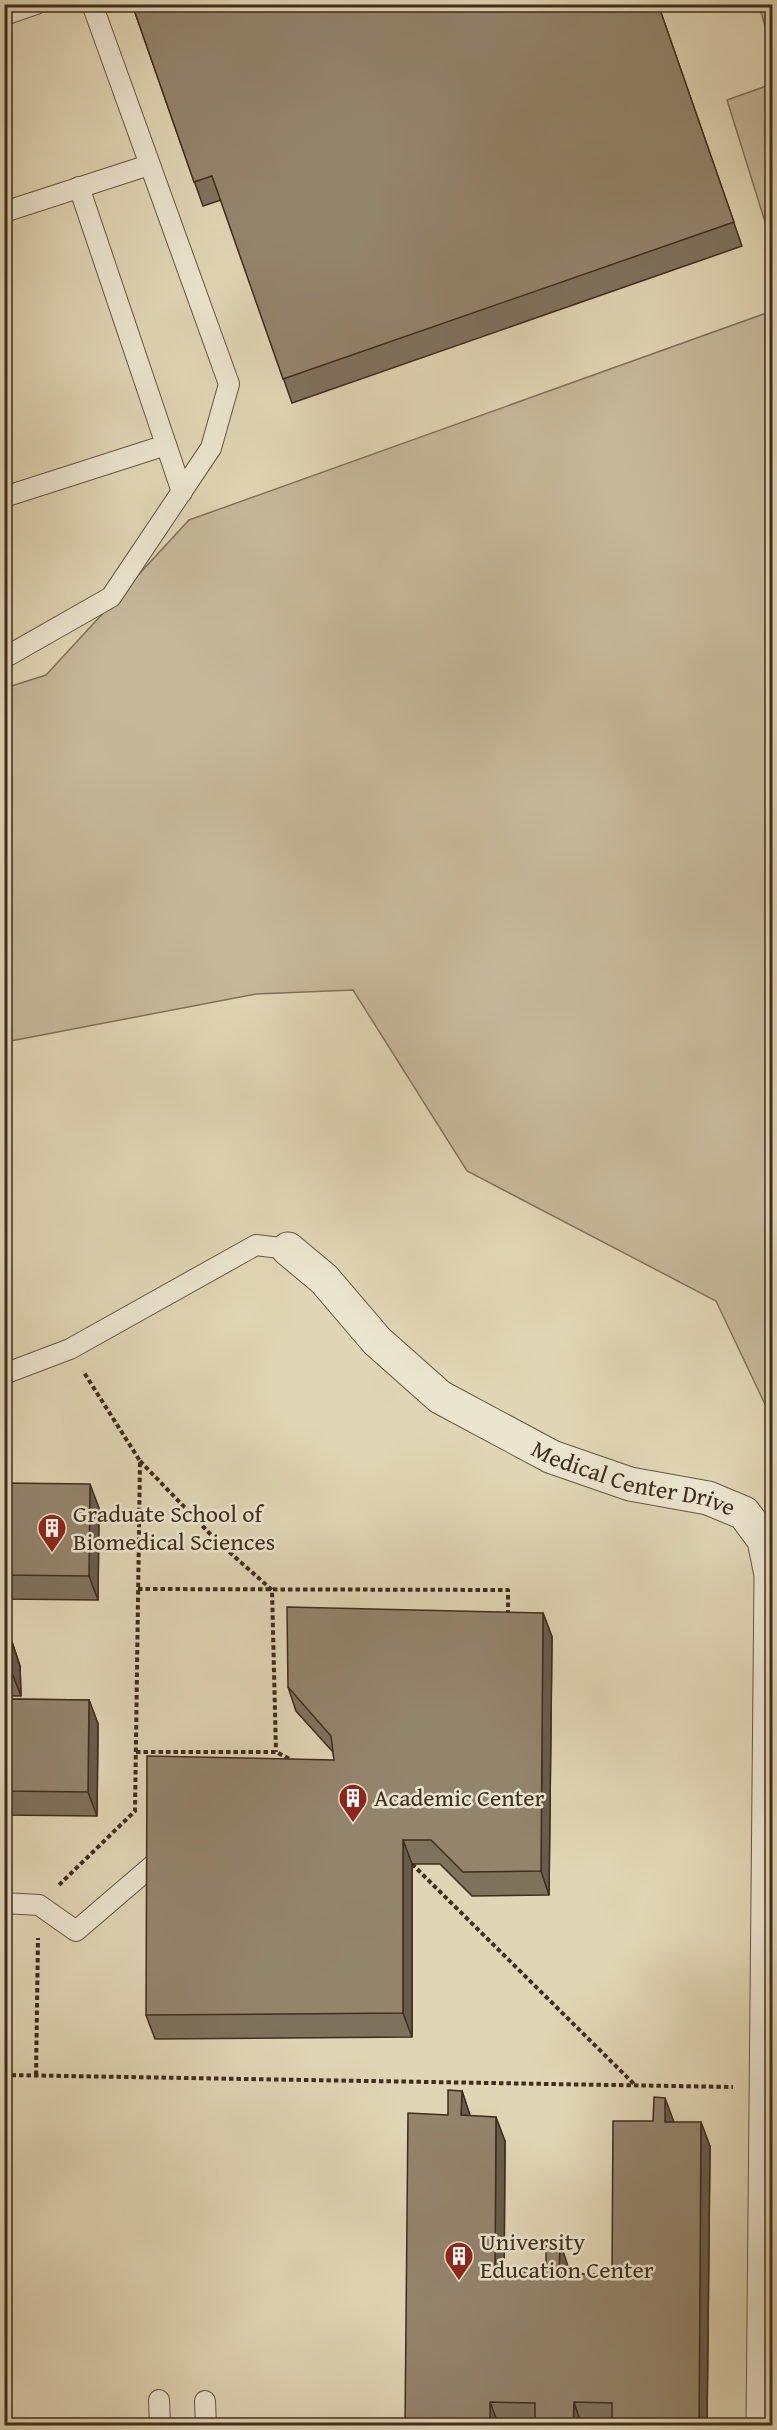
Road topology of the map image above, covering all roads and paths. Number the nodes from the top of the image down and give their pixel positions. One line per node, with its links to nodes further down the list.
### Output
1 (36, 4): 3 (lane)
2 (92, 4): 4 (lane)
3 (4, 15)
4 (149, 165): 5 (lane); 8 (lane)
5 (80, 188): 6 (lane); 7 (lane)
6 (4, 212)
7 (166, 445): 8 (lane); 9 (lane)
8 (182, 492): 10 (lane)
9 (4, 497)
10 (4, 658)
11 (288, 1249): 12 (lane); 25 (street, Medical Center Drive)
12 (70, 1349): 13 (lane); 14 (path)
13 (4, 1374)
14 (140, 1461): 15 (path); 16 (path)
15 (138, 1589): 16 (path); 18 (path)
16 (272, 1590): 17 (path); 19 (path)
17 (508, 1625)
18 (136, 1752): 19 (path); 24 (path)
19 (276, 1752): 20 (path)
20 (295, 1761)
21 (412, 1864): 28 (path)
22 (153, 1865): 24 (lane)
23 (4, 1903): 24 (lane)
24 (39, 1905): 27 (path)
25 (770, 1910): 29 (street, Medical Center Drive)
26 (4, 2075): 27 (path)
27 (36, 2075): 28 (path)
28 (636, 2085): 29 (path)
29 (766, 2087): 34 (street, Medical Center Drive)
30 (159, 2400): 32 (lane)
31 (205, 2401): 33 (lane)
32 (160, 2426)
33 (206, 2426)
34 (764, 2426)

